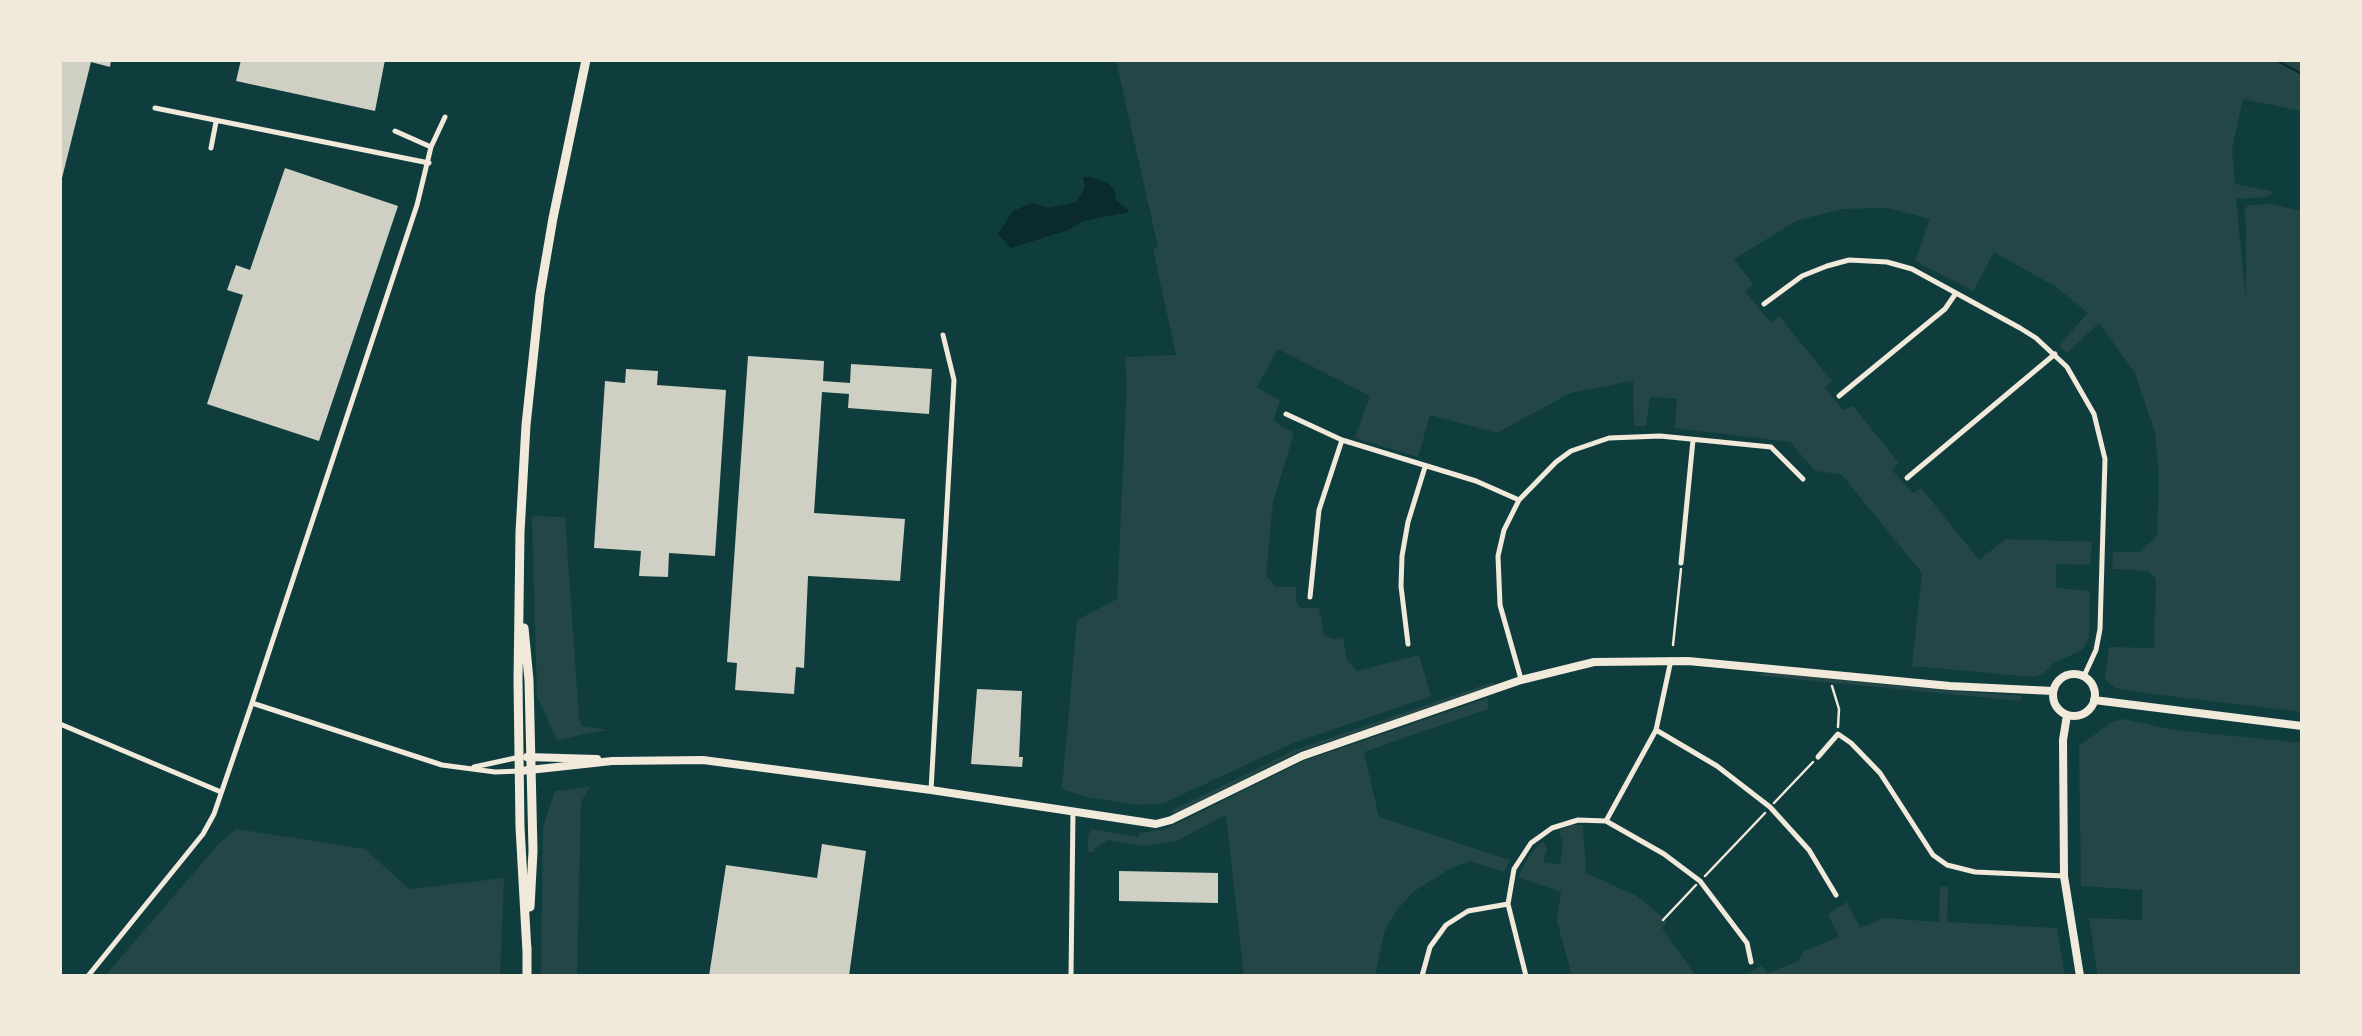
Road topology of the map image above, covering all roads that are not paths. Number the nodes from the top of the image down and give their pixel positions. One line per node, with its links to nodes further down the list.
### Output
1 (586, 60): 35 (main road)
2 (156, 108): 4 (street)
3 (445, 117): 6 (street)
4 (216, 120): 7 (street); 8 (street)
5 (394, 131): 6 (street)
6 (431, 147): 8 (street)
7 (211, 148)
8 (429, 163): 29 (street)
9 (1956, 292): 10 (street); 12 (street); 13 (street)
10 (1764, 304)
11 (944, 335): 39 (street)
12 (2054, 354): 18 (street); 25 (street)
13 (1839, 396)
14 (1286, 414): 15 (street)
15 (1342, 440): 17 (street); 22 (street)
16 (1693, 440): 19 (street); 20 (street); 21 (street)
17 (1425, 467): 20 (street); 23 (street)
18 (1908, 478)
19 (1804, 479)
20 (1519, 500): 26 (street)
21 (1681, 563)
22 (1310, 597)
23 (1408, 644)
24 (1672, 660): 26 (street); 27 (street); 33 (street)
25 (2084, 676): 27 (street); 28 (street)
26 (1522, 680): 41 (street)
27 (2053, 690): 30 (street)
28 (2094, 700): 30 (street); 32 (street)
29 (252, 703): 37 (street); 40 (street)
30 (2067, 715): 43 (street)
31 (60, 724): 40 (street)
32 (2302, 726)
33 (1656, 730): 42 (street); 44 (street)
34 (1818, 756): 43 (street)
35 (525, 757): 36 (street); 37 (street); 38 (main road)
36 (612, 761): 38 (street); 39 (street)
37 (473, 768): 38 (street)
38 (525, 770): 48 (main road)
39 (930, 790): 41 (street)
40 (221, 792): 47 (street)
41 (1073, 811): 49 (street)
42 (1606, 821): 45 (street); 46 (street)
43 (2064, 876): 52 (street)
44 (1836, 896)
45 (1508, 904): 50 (street); 51 (street)
46 (1751, 962)
47 (88, 976)
48 (527, 976)
49 (1070, 976)
50 (1422, 976)
51 (1526, 976)
52 (2080, 976)

